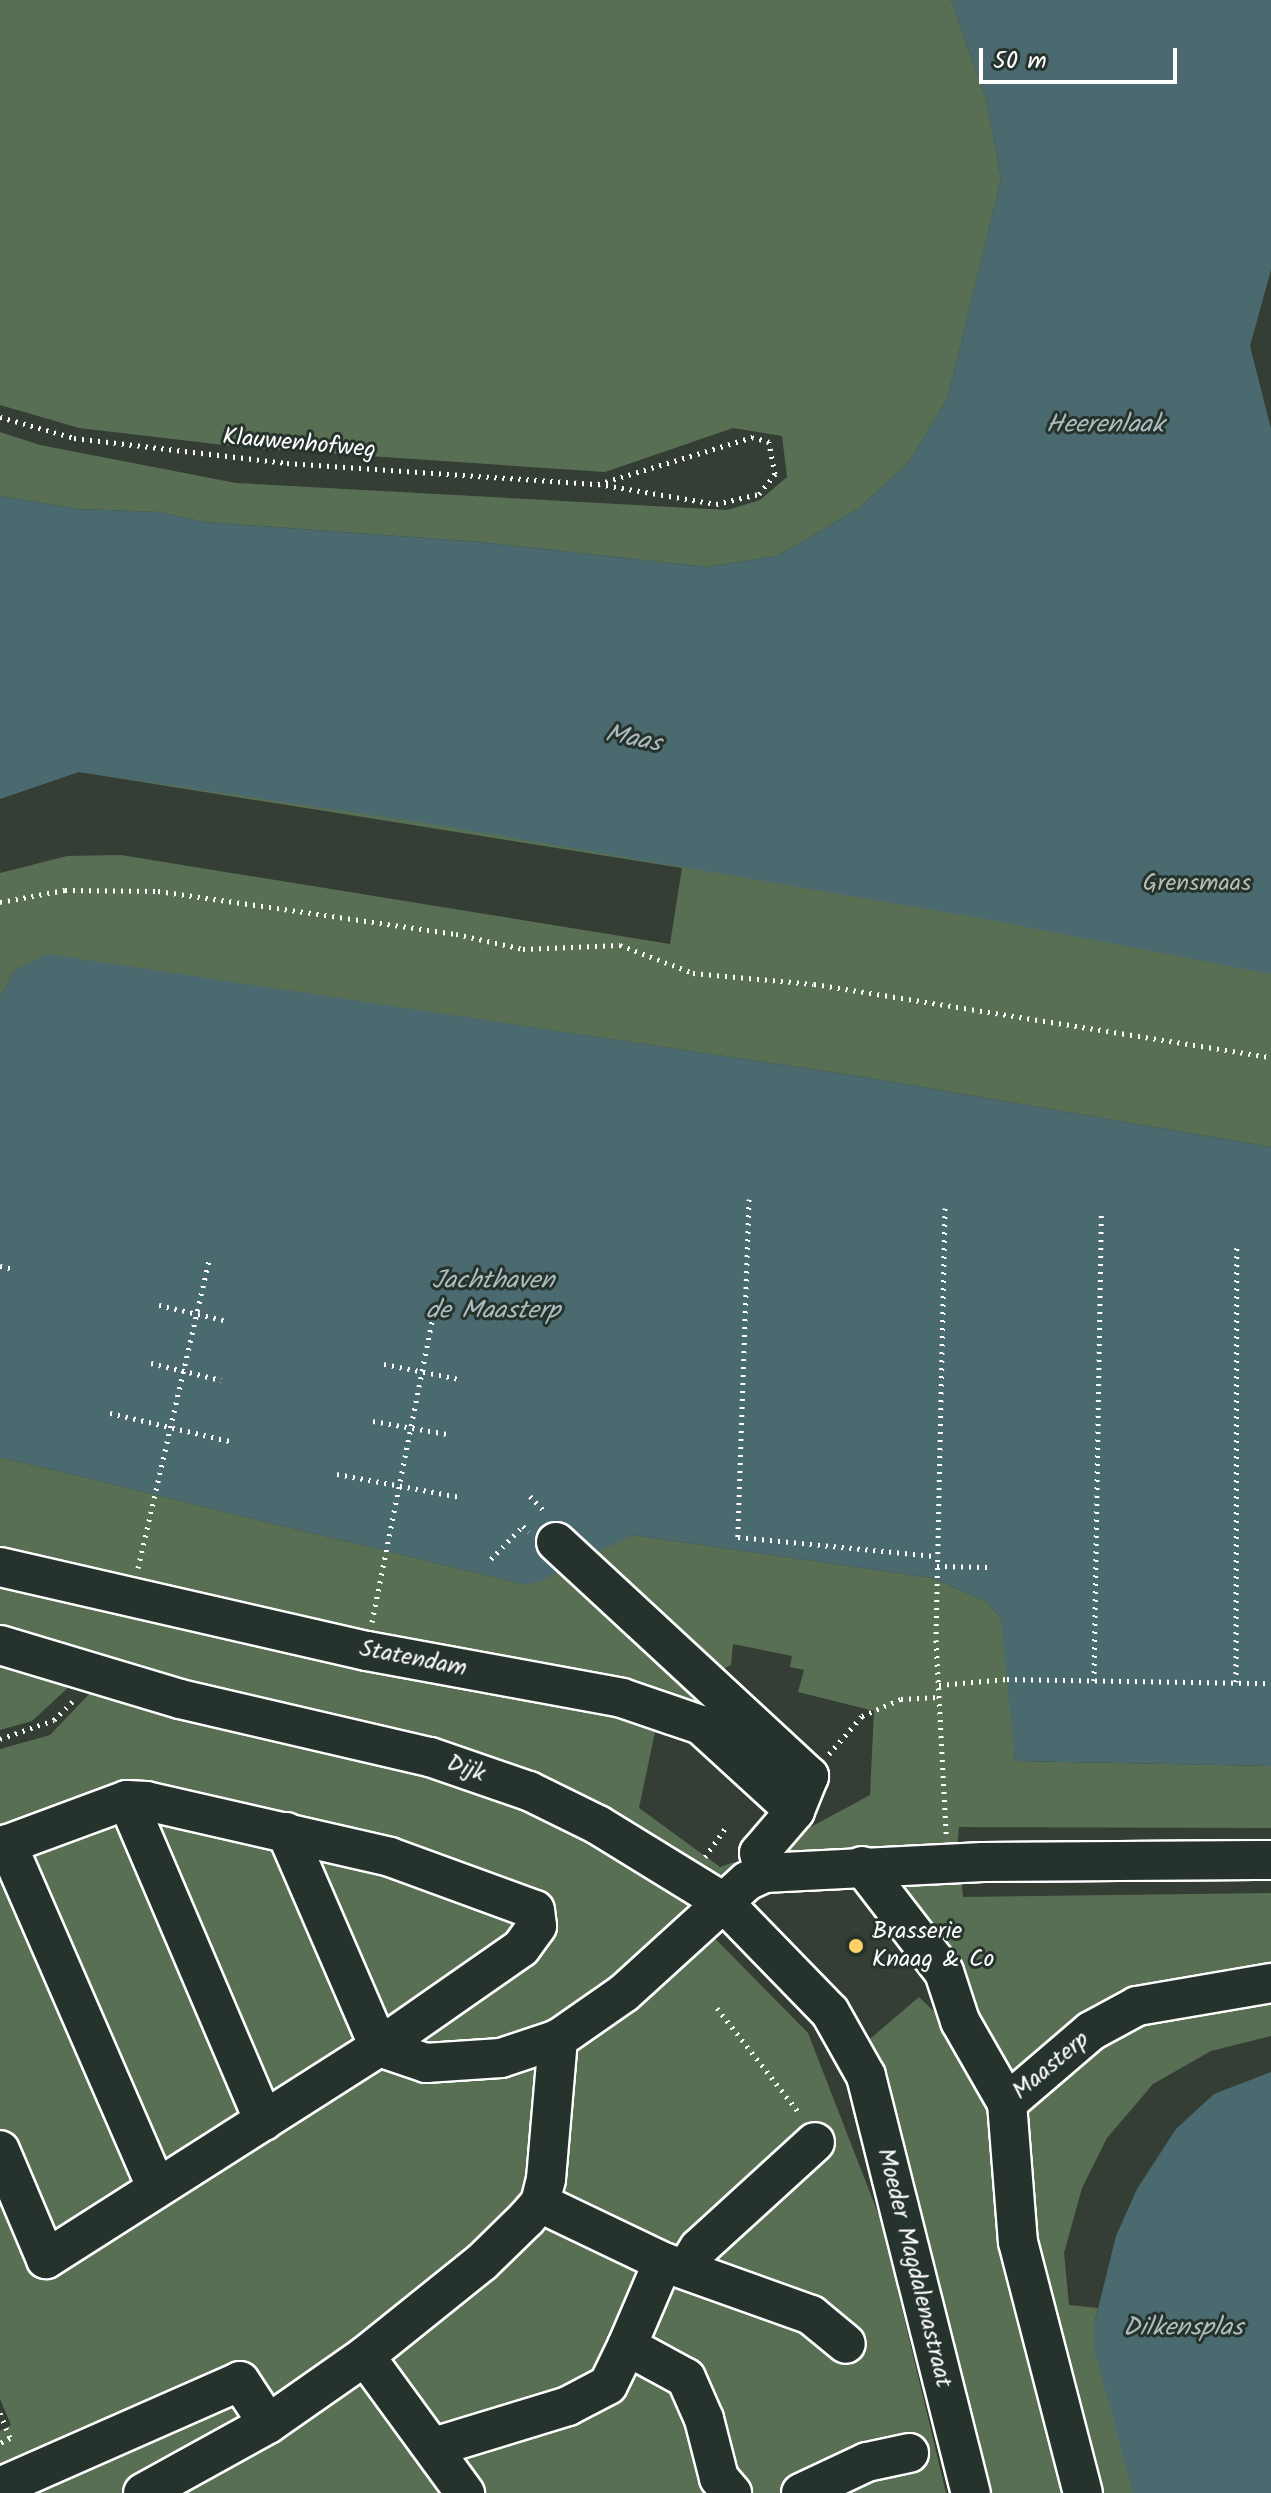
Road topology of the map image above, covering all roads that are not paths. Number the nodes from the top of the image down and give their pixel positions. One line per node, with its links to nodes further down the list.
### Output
1 (540, 1534): 5 (street)
2 (0, 1567): 5 (street, Statendam)
3 (0, 1645): 11 (street, Dijk)
4 (127, 1800): 6 (street); 7 (street); 17 (street)
5 (795, 1811): 10 (street)
6 (286, 1832): 15 (street); 15 (street)
7 (4, 1845): 20 (street)
8 (1271, 1860): 9 (street)
9 (862, 1866): 10 (street); 16 (street, Maasterp)
10 (764, 1873): 11 (street)
11 (723, 1902): 13 (street); 14 (street, Dijk)
12 (1271, 1983): 16 (street, Maasterp)
13 (558, 2039): 15 (street); 21 (street)
14 (851, 2044): 34 (street, Moeder Magdalenastraat)
15 (379, 2047): 17 (street)
16 (1007, 2103): 35 (street)
17 (264, 2121): 20 (street)
18 (815, 2142): 22 (street)
19 (0, 2150): 20 (street)
20 (156, 2187)
21 (540, 2203): 22 (street); 25 (street)
22 (675, 2264): 23 (street); 24 (street)
23 (846, 2344)
24 (627, 2346): 27 (street); 32 (street)
25 (365, 2356): 26 (street); 27 (street)
26 (268, 2424): 29 (street); 30 (street)
27 (434, 2447): 31 (street)
28 (909, 2453): 33 (street)
29 (0, 2487)
30 (143, 2493)
31 (465, 2493)
32 (732, 2493)
33 (801, 2493)
34 (971, 2493)
35 (1083, 2493)

